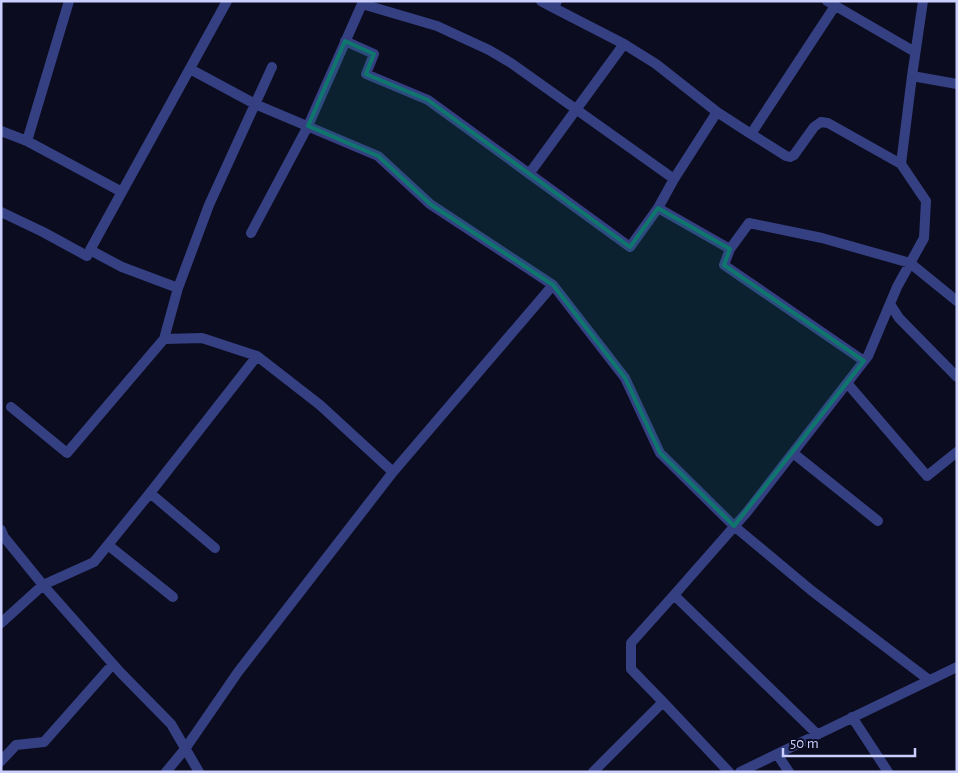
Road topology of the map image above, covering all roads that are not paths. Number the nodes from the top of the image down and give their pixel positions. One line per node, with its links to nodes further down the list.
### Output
1 (69, 1): 20 (street)
2 (227, 1): 11 (street)
3 (541, 1): 5 (street)
4 (923, 1): 9 (street)
5 (556, 4): 8 (street)
6 (831, 4): 9 (street); 19 (street)
7 (346, 41): 15 (street); 17 (street); 22 (street)
8 (624, 44): 15 (street); 16 (street)
9 (915, 52): 12 (street)
10 (272, 66): 14 (street)
11 (190, 69): 14 (street); 24 (street)
12 (912, 76): 13 (street); 21 (street)
13 (957, 84)
14 (255, 104): 17 (street); 32 (street)
15 (576, 110): 22 (street); 23 (street)
16 (717, 112): 19 (street); 23 (street)
17 (308, 126): 27 (street); 31 (street)
18 (1, 131): 20 (street)
19 (751, 134): 21 (street)
20 (27, 141): 24 (street)
21 (900, 164): 30 (street)
22 (529, 174): 25 (street)
23 (674, 179): 25 (street)
24 (122, 192): 32 (street)
25 (658, 208): 28 (street)
26 (1, 212): 29 (street)
27 (251, 233)
28 (730, 249): 30 (street); 37 (street)
29 (87, 256)
30 (910, 263): 33 (street); 34 (street)
31 (553, 285): 43 (street); 46 (street)
32 (178, 288): 35 (street)
33 (957, 302)
34 (890, 304): 37 (street); 38 (street)
35 (164, 339): 36 (street); 40 (street)
36 (257, 356): 43 (street); 44 (street)
37 (864, 361): 39 (street)
38 (957, 377)
39 (847, 383): 41 (street); 42 (street)
40 (11, 407)
41 (957, 452)
42 (792, 453): 45 (street); 46 (street)
43 (393, 472): 60 (street)
44 (150, 493): 48 (street); 49 (street)
45 (878, 521)
46 (734, 526): 51 (street); 56 (street)
47 (1, 530): 50 (street)
48 (108, 545): 50 (street); 52 (street)
49 (215, 548)
50 (43, 585): 53 (street); 54 (street)
51 (674, 595): 57 (street); 59 (street)
52 (173, 597)
53 (1, 623)
54 (113, 664): 60 (street); 62 (street)
55 (957, 667): 56 (street)
56 (929, 680): 58 (street)
57 (663, 702): 65 (street); 66 (street)
58 (852, 717): 59 (street); 69 (street)
59 (817, 734): 61 (street)
60 (186, 749): 63 (street); 64 (street)
61 (777, 754): 67 (street); 68 (street)
62 (1, 761)
63 (166, 772)
64 (199, 772)
65 (593, 772)
66 (729, 772)
67 (740, 772)
68 (789, 772)
69 (888, 772)

